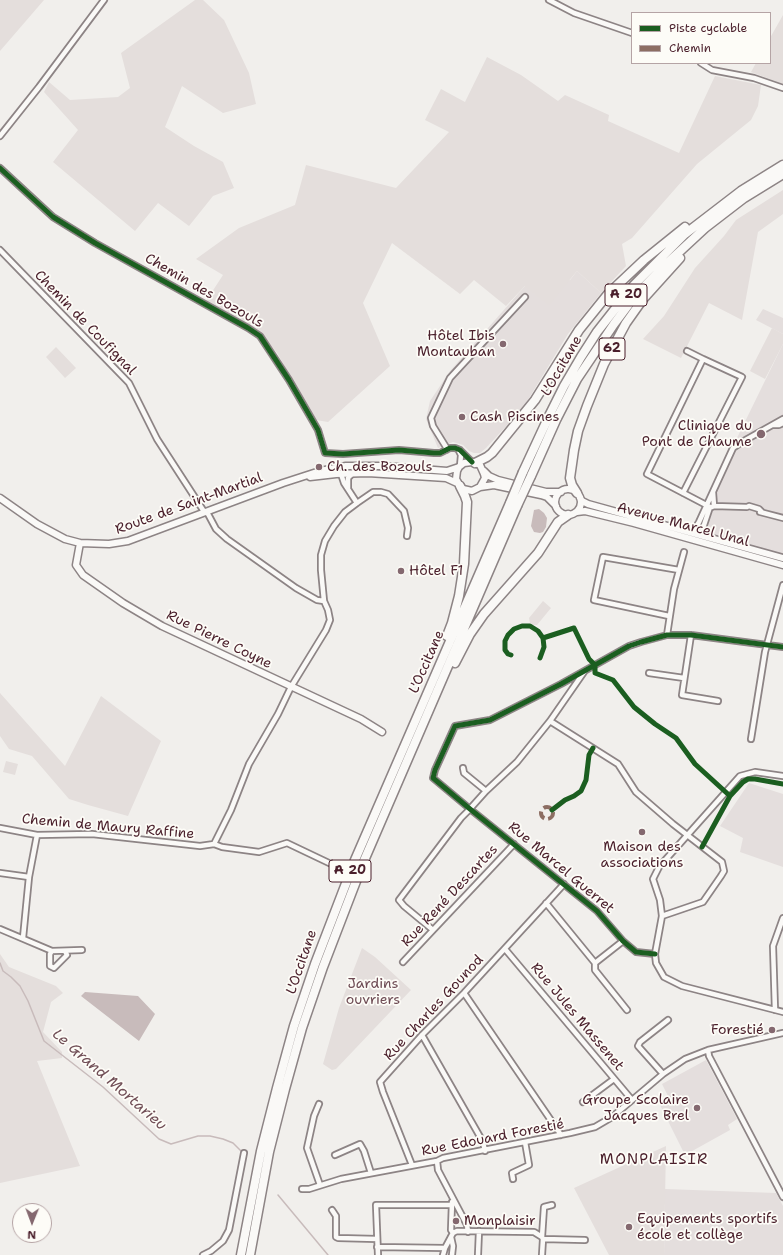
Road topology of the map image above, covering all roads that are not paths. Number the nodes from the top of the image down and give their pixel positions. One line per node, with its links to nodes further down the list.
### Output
1 (104, 0): 6 (street)
2 (549, 0): 3 (street)
3 (631, 33)
4 (703, 64): 5 (street)
5 (783, 88)
6 (0, 136)
7 (783, 165): 10 (highway, L'Occitane / A 20)
8 (0, 168): 20 (street, Chemin des Bozouls)
9 (783, 174): 11 (highway, L'Occitane / A 20)
10 (718, 207): 21 (highway, 62); 27 (highway, L'Occitane / A 20)
11 (705, 228): 27 (highway, L'Occitane / A 20); 34 (highway, 62)
12 (0, 250): 39 (street, Chemin de Coufignal)
13 (525, 297): 20 (street)
14 (687, 351): 15 (street)
15 (703, 359): 33 (street); 33 (street)
16 (783, 420): 18 (street)
17 (783, 423): 18 (street)
18 (771, 425): 37 (street)
19 (458, 449): 20 (street, Chemin des Bozouls); 21 (street); 23 (street)
20 (446, 450)
21 (474, 462): 23 (main road); 24 (main road)
22 (383, 466): 23 (main road, Route de Saint-Martial); 26 (main road); 28 (main road, Route de Saint-Martial)
23 (460, 466): 29 (main road)
24 (483, 469): 30 (main road); 32 (main road)
25 (354, 473): 26 (main road, Route de Saint-Martial); 29 (main road, Route de Saint-Martial); 31 (street)
26 (341, 474): 28 (main road, Route de Saint-Martial); 31 (street)
27 (527, 474): 62 (highway, L'Occitane / A 20, bridge)
28 (300, 478): 39 (main road, Route de Saint-Martial)
29 (458, 484): 30 (main road); 62 (highway)
30 (480, 487): 38 (main road)
31 (348, 488): 36 (street)
32 (561, 492): 34 (main road); 38 (main road)
33 (683, 492): 37 (street)
34 (578, 496): 40 (main road); 44 (main road, Avenue Marcel Unal)
35 (0, 498): 47 (main road, Route de Saint-Martial)
36 (356, 503): 46 (street, Chemin de Maury Raffine); 53 (street, Chemin de Maury Raffine)
37 (710, 503): 42 (street); 44 (street); 45 (street)
38 (556, 506): 41 (main road)
39 (206, 512): 47 (main road, Route de Saint-Martial); 53 (street, Chemin de Coufignal)
40 (577, 512): 41 (main road); 43 (main road, Avenue Marcel Unal)
41 (568, 515): 62 (highway)
42 (783, 518)
43 (634, 523): 45 (street); 50 (main road, Avenue Marcel Unal)
44 (688, 532): 45 (main road, Avenue Marcel Unal)
45 (701, 534): 49 (main road, Avenue Marcel Unal)
46 (407, 536)
47 (80, 543): 63 (main road, Rue Pierre Coyne)
48 (684, 552): 51 (street)
49 (783, 558)
50 (783, 565)
51 (679, 570): 54 (street); 54 (street)
52 (783, 585): 57 (street)
53 (324, 601): 63 (street, Chemin de Maury Raffine)
54 (669, 616): 55 (street)
55 (667, 635): 56 (street); 59 (street)
56 (691, 635): 57 (street); 61 (street)
57 (767, 645): 58 (street); 67 (street)
58 (783, 647)
59 (585, 671): 65 (street); 71 (street, Rue Marcel Guerret)
60 (649, 673): 61 (street)
61 (684, 678): 64 (street)
62 (438, 680): 133 (highway, L'Occitane / A 20); 134 (highway, L'Occitane / A 20)
63 (291, 687): 66 (main road, Rue Pierre Coyne); 75 (street, Chemin de Maury Raffine)
64 (718, 701)
65 (550, 721): 70 (street); 74 (street)
66 (382, 732)
67 (752, 739)
68 (463, 768): 70 (street)
69 (783, 776): 74 (street)
70 (486, 791): 71 (street)
71 (470, 809): 76 (street, Rue Marcel Guerret); 85 (street)
72 (0, 828): 73 (street, Chemin de Maury Raffine)
73 (37, 835): 75 (street, Chemin de Maury Raffine); 79 (street)
74 (687, 835): 82 (street); 82 (street)
75 (214, 844): 77 (street, Chemin de Maury Raffine)
76 (514, 844): 80 (street, Rue Marcel Guerret); 85 (street, Rue René Descartes)
77 (329, 863)
78 (0, 873): 79 (street)
79 (30, 877): 86 (street)
80 (564, 884): 81 (street, Rue Charles Gounod); 87 (street, Rue Marcel Guerret)
81 (546, 903): 88 (street, Rue Charles Gounod); 94 (street)
82 (662, 916): 92 (street)
83 (783, 918): 97 (street)
84 (0, 929): 86 (street)
85 (433, 930): 93 (street, Rue René Descartes)
86 (23, 938): 90 (street)
87 (623, 941): 92 (street, Rue Marcel Guerret); 94 (street)
88 (505, 949): 95 (street, Rue Charles Gounod); 104 (street, Rue Jules Massenet)
89 (82, 950): 91 (street)
90 (52, 951): 91 (street); 91 (street)
91 (65, 951)
92 (655, 954): 97 (street)
93 (403, 962)
94 (595, 963): 96 (street)
95 (464, 993): 101 (street, Rue Charles Gounod); 108 (street)
96 (627, 1010)
97 (775, 1010): 98 (street)
98 (783, 1012)
99 (668, 1020): 103 (street)
100 (783, 1033): 102 (street, Rue Edouard Forestié)
101 (422, 1035): 110 (street); 114 (street, Rue Charles Gounod)
102 (708, 1050): 103 (street, Rue Edouard Forestié); 120 (street)
103 (663, 1074): 105 (street, Rue Edouard Forestié)
104 (614, 1079): 105 (street, Rue Jules Massenet); 106 (street)
105 (632, 1100): 108 (street, Rue Edouard Forestié)
106 (583, 1102)
107 (319, 1104): 117 (street)
108 (561, 1135): 109 (street, Rue Edouard Forestié)
109 (525, 1142): 110 (street, Rue Edouard Forestié); 116 (street)
110 (485, 1151): 113 (street, Rue Edouard Forestié)
111 (244, 1153): 132 (street)
112 (335, 1154): 115 (street)
113 (437, 1161): 114 (street, Rue Edouard Forestié); 119 (street)
114 (412, 1165): 115 (street, Rue Edouard Forestié)
115 (371, 1173): 117 (street, Rue Edouard Forestié)
116 (513, 1179)
117 (320, 1185): 118 (street, Rue Edouard Forestié)
118 (302, 1189)
119 (451, 1195): 121 (street); 125 (street)
120 (783, 1197)
121 (452, 1205): 126 (street); 128 (street)
122 (552, 1205): 127 (street)
123 (332, 1210): 128 (street)
124 (478, 1231): 125 (street); 127 (street); 138 (street)
125 (468, 1232): 126 (street)
126 (452, 1235): 131 (street); 137 (street)
127 (542, 1238): 129 (street); 139 (street)
128 (377, 1239): 130 (street)
129 (585, 1240)
130 (378, 1247): 131 (street); 135 (street)
131 (445, 1248): 136 (street)
132 (203, 1255)
133 (241, 1255)
134 (250, 1255)
135 (378, 1255)
136 (444, 1255)
137 (452, 1255)
138 (478, 1255)
139 (542, 1255)

